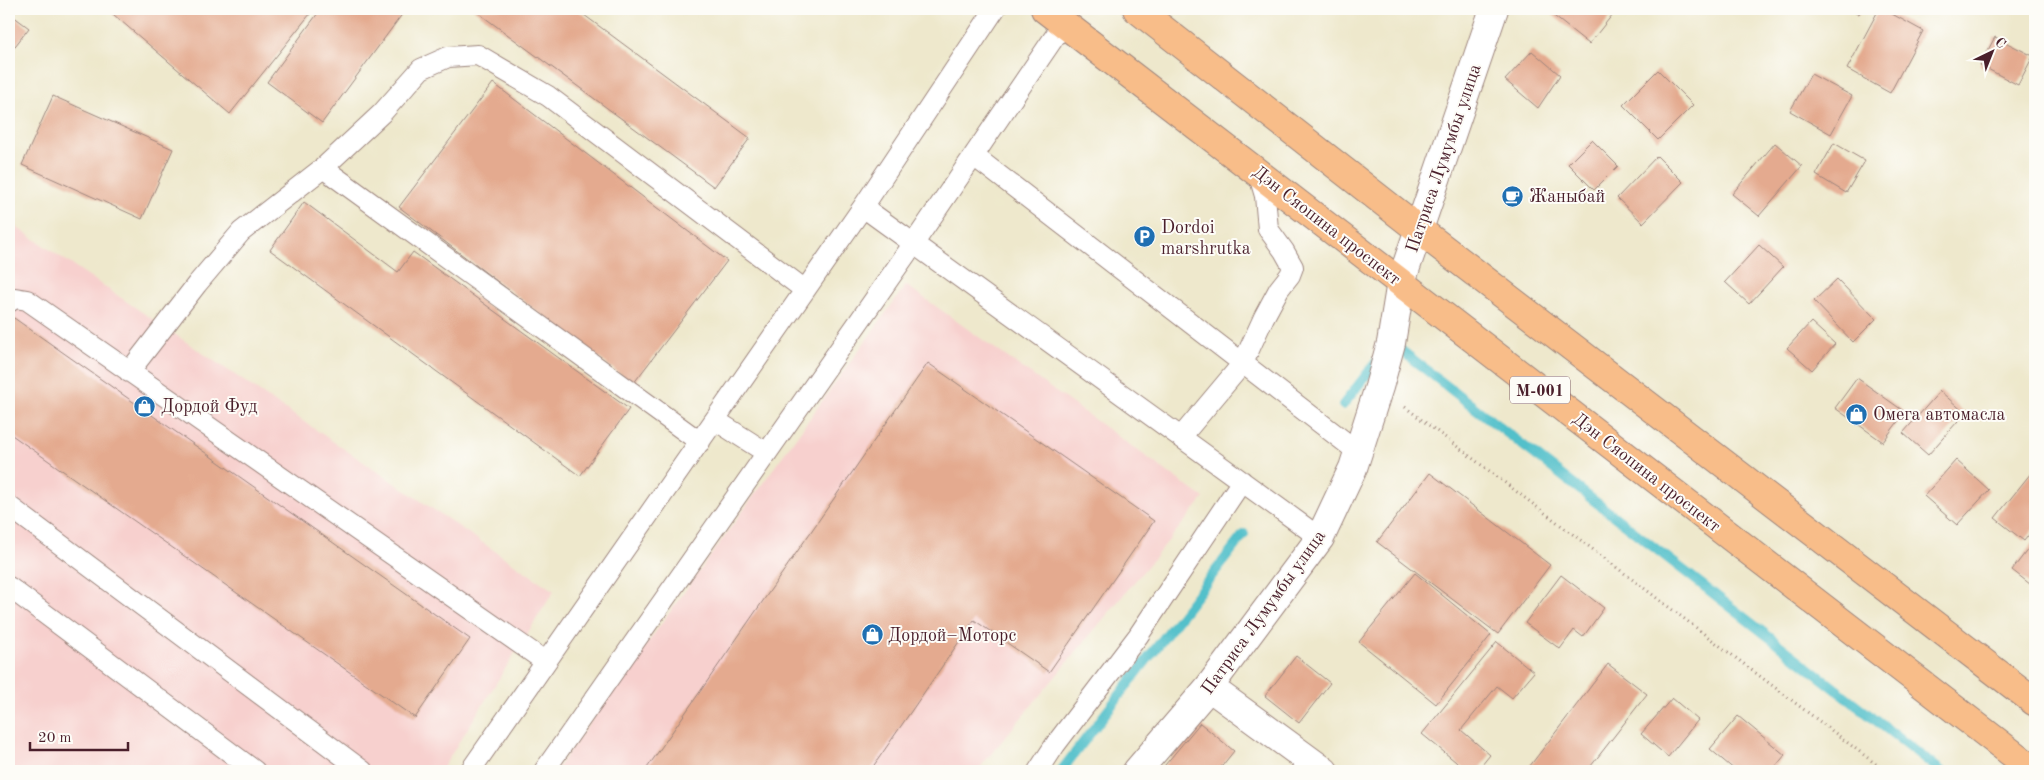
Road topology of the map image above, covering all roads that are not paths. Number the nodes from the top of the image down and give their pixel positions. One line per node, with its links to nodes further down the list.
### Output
1 (995, 9): 8 (lane)
2 (1137, 9): 9 (main road, M-001)
3 (1494, 9): 9 (street, Патриса Лумумбы улица)
4 (1055, 16): 5 (lane); 7 (main road, Дэн Сяопина проспект / M-001)
5 (974, 156): 10 (lane); 14 (lane)
6 (323, 168): 12 (lane); 15 (lane); 18 (lane)
7 (1258, 172): 11 (main road, Дэн Сяопина проспект / M-001); 14 (lane)
8 (863, 207): 10 (lane); 12 (lane)
9 (1418, 229): 11 (street, Патриса Лумумбы улица); 27 (main road, M-001)
10 (914, 243): 17 (lane); 19 (lane)
11 (1401, 282): 20 (street, Патриса Лумумбы улица); 35 (main road, Дэн Сяопина проспект / M-001)
12 (805, 290): 16 (lane)
13 (9, 302): 15 (lane)
14 (1243, 363): 17 (lane); 20 (lane)
15 (129, 372): 25 (lane)
16 (715, 420): 18 (lane); 19 (lane)
17 (1181, 437): 21 (lane)
18 (700, 442): 25 (lane)
19 (767, 452): 31 (lane)
20 (1358, 452): 23 (street, Патриса Лумумбы улица)
21 (1242, 481): 23 (lane); 32 (lane)
22 (9, 506): 29 (lane)
23 (1320, 538): 26 (street, Патриса Лумумбы улица)
24 (9, 586): 28 (lane)
25 (546, 662): 30 (lane)
26 (1210, 687): 33 (street, Патриса Лумумбы улица); 34 (street)
27 (2035, 702)
28 (243, 767)
29 (363, 771)
30 (470, 771)
31 (544, 771)
32 (1038, 771)
33 (1137, 771)
34 (1324, 771)
35 (2035, 771)

